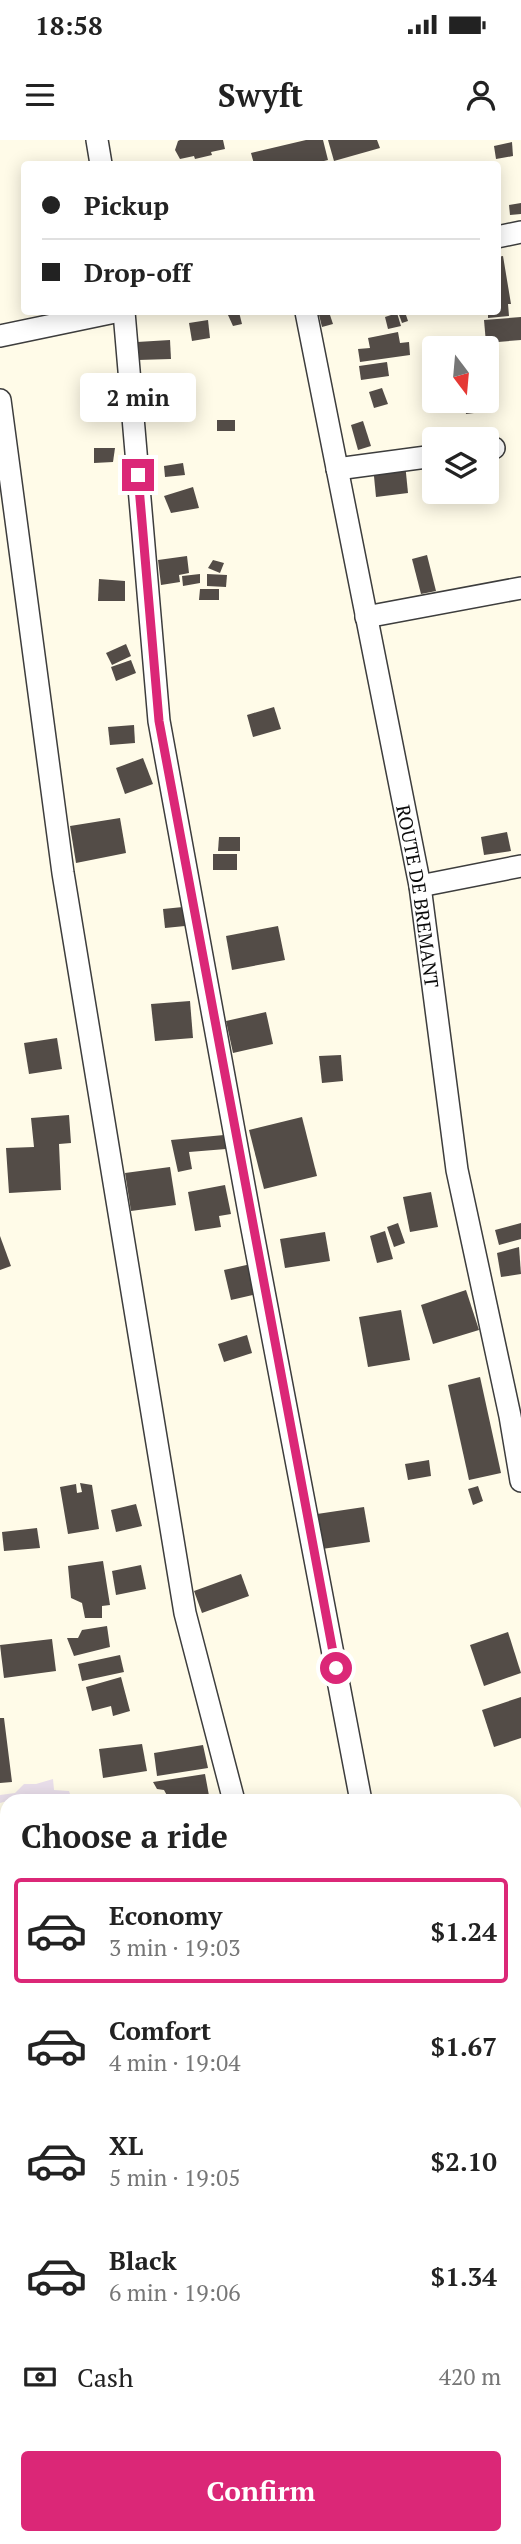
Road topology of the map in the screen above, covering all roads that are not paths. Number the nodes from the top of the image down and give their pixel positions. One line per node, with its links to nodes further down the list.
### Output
1 (97, 140): 2 (street)
2 (100, 161)
3 (521, 232): 4 (street)
4 (501, 236)
5 (101, 315): 8 (street)
6 (124, 315): 18 (street)
7 (307, 315): 11 (street, ROUTE DE BREMANT)
8 (0, 336)
9 (0, 400): 17 (street)
10 (422, 457): 11 (street)
11 (337, 468): 13 (street, ROUTE DE BREMANT)
12 (521, 588): 13 (street)
13 (366, 617): 15 (street, ROUTE DE BREMANT)
14 (521, 866): 15 (street)
15 (421, 886): 16 (street, ROUTE DE BREMANT)
16 (521, 1481)
17 (231, 1794)
18 (360, 1794)

